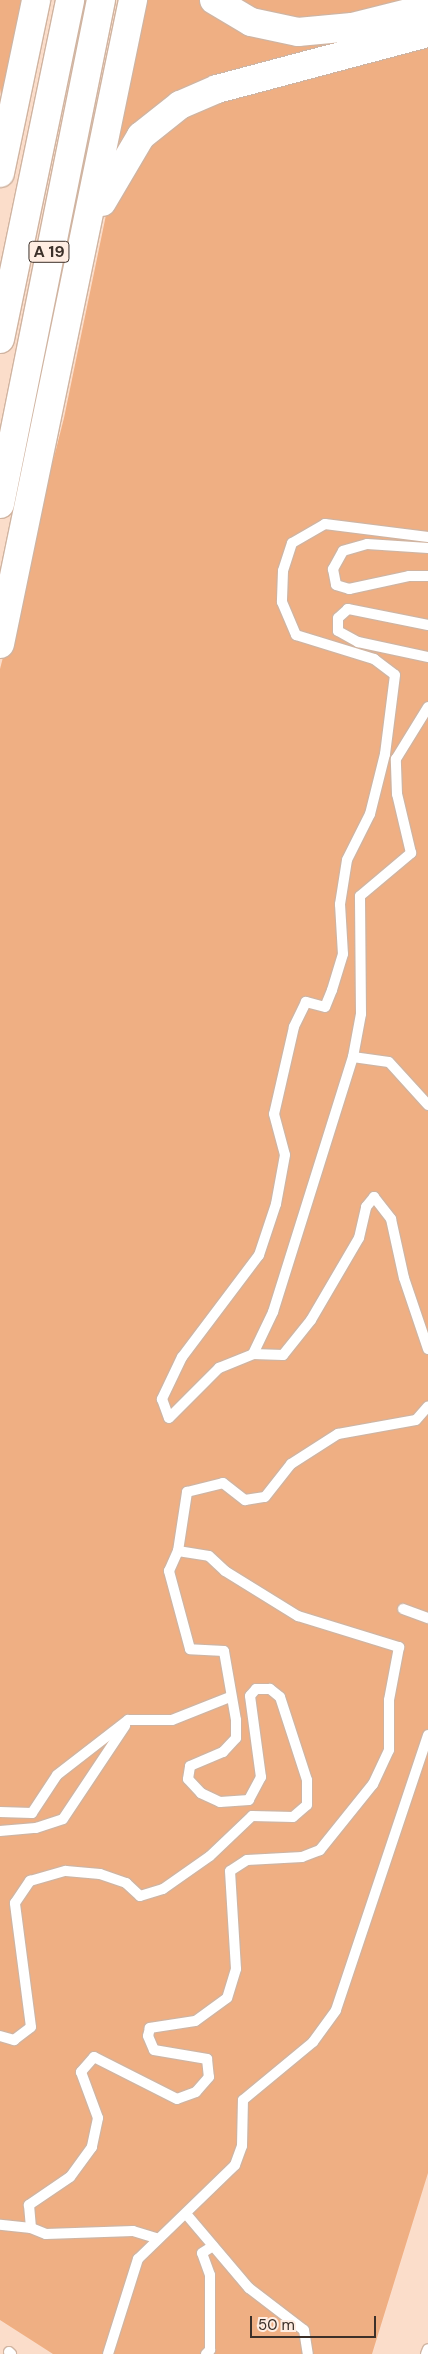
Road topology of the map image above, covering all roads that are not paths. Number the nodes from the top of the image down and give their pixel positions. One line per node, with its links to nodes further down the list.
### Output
1 (36, 0): 8 (highway)
2 (70, 0): 10 (highway, A 19)
3 (101, 0): 11 (highway, A 19)
4 (133, 0): 9 (highway)
5 (214, 0): 6 (highway)
6 (428, 8)
7 (428, 33): 9 (highway)
8 (0, 173)
9 (88, 222): 16 (highway)
10 (0, 339)
11 (0, 504)
12 (428, 537): 22 (lane)
13 (428, 548): 14 (lane)
14 (428, 576)
15 (428, 624): 17 (lane)
16 (0, 644)
17 (428, 657)
18 (428, 707): 19 (lane)
19 (353, 1057): 20 (lane); 22 (lane)
20 (428, 1105)
21 (428, 1349): 22 (lane)
22 (253, 1354)
23 (428, 1406): 24 (lane)
24 (178, 1551): 27 (lane); 35 (lane)
25 (403, 1609): 26 (lane)
26 (428, 1618)
27 (230, 1697): 28 (lane); 32 (lane)
28 (128, 1720): 30 (lane); 31 (lane)
29 (428, 1735): 33 (lane)
30 (0, 1812)
31 (0, 1831)
32 (0, 2036)
33 (187, 2215): 36 (lane); 37 (lane)
34 (0, 2225): 35 (lane)
35 (31, 2228): 36 (lane)
36 (156, 2238): 39 (lane)
37 (213, 2246): 40 (lane); 41 (lane)
38 (428, 2348): 42 (lane)
39 (108, 2354)
40 (206, 2354)
41 (308, 2354)
42 (426, 2354)

